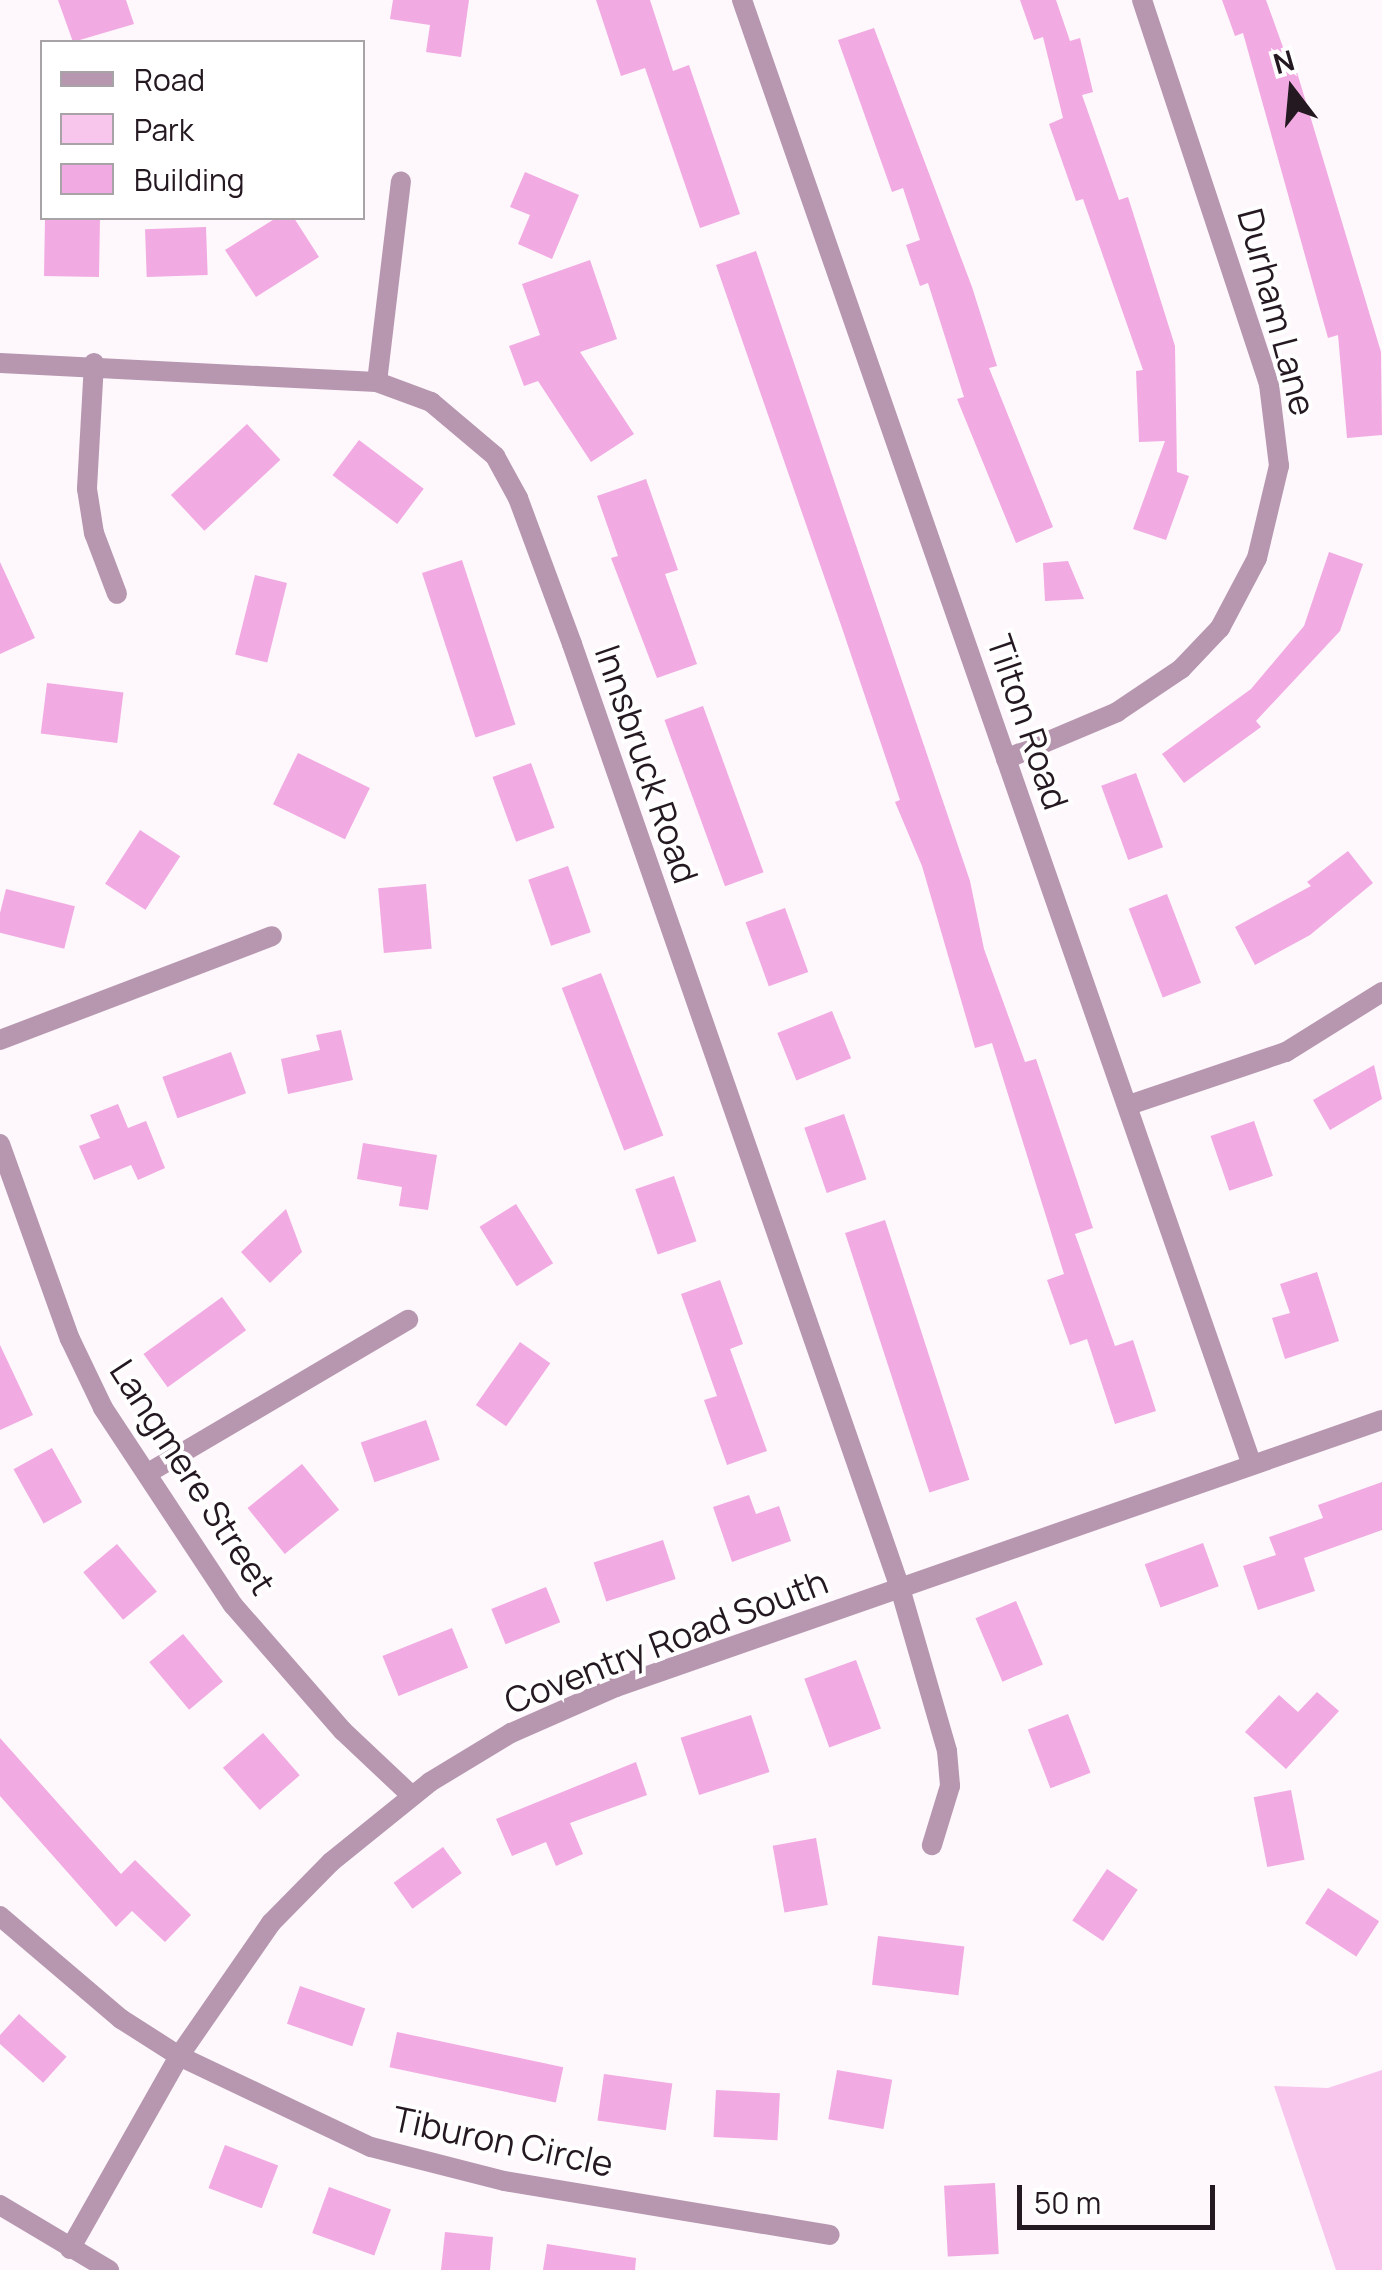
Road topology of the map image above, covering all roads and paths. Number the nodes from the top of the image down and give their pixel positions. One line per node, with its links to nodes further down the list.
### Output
1 (742, 0): 8 (street, Tilton Road)
2 (1142, 0): 8 (street, Durham Lane)
3 (402, 180): 6 (street)
4 (0, 363): 5 (street, Innsbruck Road)
5 (94, 364): 6 (street, Innsbruck Road); 7 (street)
6 (377, 382): 18 (street, Innsbruck Road)
7 (117, 594)
8 (1006, 759): 12 (street, Tilton Road)
9 (272, 936): 11 (street)
10 (1382, 992): 12 (street)
11 (0, 1040)
12 (1128, 1105): 16 (street, Tilton Road)
13 (0, 1144): 17 (street, Langmere Street)
14 (408, 1320): 17 (street)
15 (1382, 1420): 16 (street, Coventry Road South)
16 (1252, 1465): 18 (street, Coventry Road South)
17 (148, 1473): 19 (street, Langmere Street)
18 (900, 1588): 19 (street, Coventry Road South); 20 (street, Innsbruck Road)
19 (411, 1795): 22 (street, Coventry Road South)
20 (932, 1845)
21 (0, 1916): 22 (street)
22 (179, 2056): 24 (street, Tiburon Circle); 25 (street, Coventry Road South)
23 (0, 2205): 25 (street)
24 (830, 2235)
25 (70, 2249): 26 (street)
26 (109, 2270)

